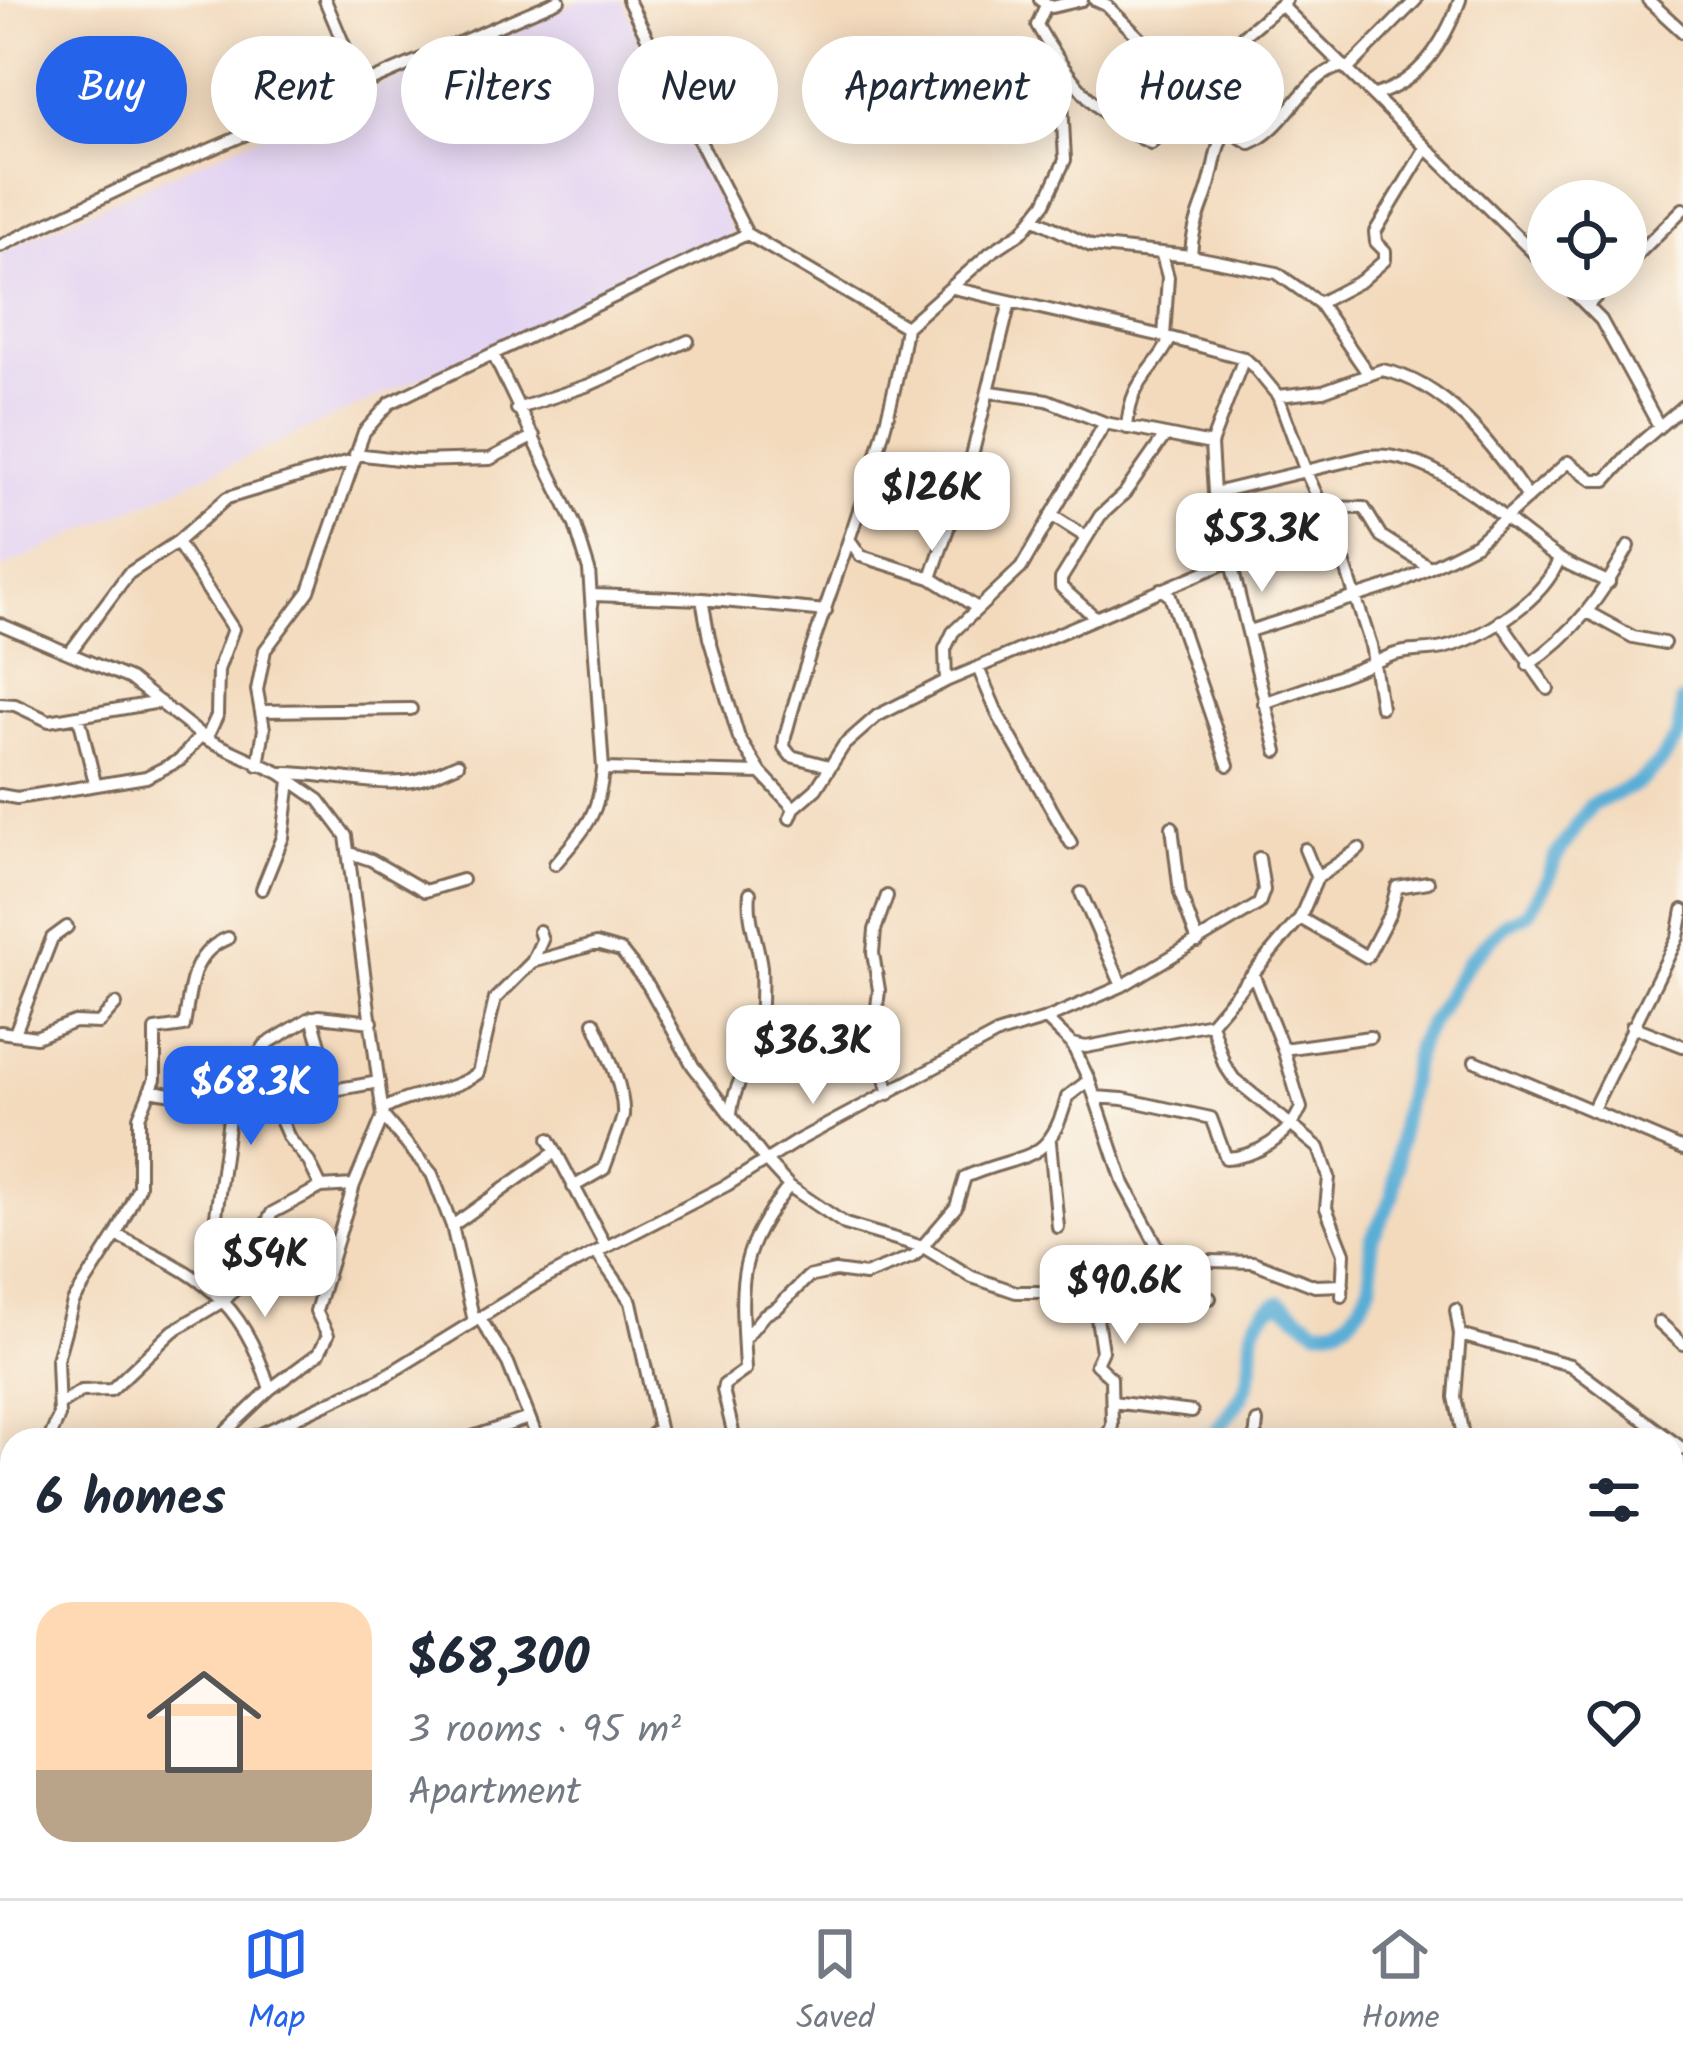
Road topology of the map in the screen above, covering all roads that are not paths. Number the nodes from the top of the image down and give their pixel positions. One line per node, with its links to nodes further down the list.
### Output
1 (325, 0): 12 (street)
2 (559, 0): 18 (street)
3 (628, 0): 28 (street)
4 (1082, 0): 9 (street)
5 (1095, 0): 14 (street)
6 (1416, 0): 16 (street)
7 (1460, 0): 19 (street)
8 (1648, 0): 11 (street)
9 (1043, 3): 13 (street)
10 (1283, 3): 15 (street); 16 (street)
11 (1683, 32)
12 (341, 36)
13 (1043, 36)
14 (1137, 36)
15 (1242, 36)
16 (1346, 67): 19 (street); 21 (street)
17 (1072, 78): 20 (street)
18 (377, 79)
19 (1375, 95): 25 (street)
20 (1096, 108)
21 (1284, 113)
22 (224, 144): 30 (street)
23 (1064, 144): 27 (street)
24 (1217, 144): 33 (street)
25 (1425, 149): 31 (street); 38 (street)
26 (1683, 208): 29 (street)
27 (1035, 219): 32 (street); 34 (street)
28 (747, 234): 40 (street); 43 (street)
29 (1647, 245)
30 (0, 246)
31 (1527, 247)
32 (1162, 255): 33 (street); 41 (street)
33 (1191, 256): 38 (street)
34 (953, 288): 37 (street); 40 (street)
35 (1581, 300): 39 (street)
36 (1593, 300): 39 (street)
37 (1010, 302): 41 (street); 46 (street)
38 (1319, 303): 45 (street)
39 (1587, 306): 51 (street)
40 (906, 327): 65 (street)
41 (1168, 338): 44 (street); 52 (street)
42 (688, 341): 49 (street)
43 (494, 356): 49 (street); 56 (street)
44 (1244, 358): 47 (street); 55 (street)
45 (1369, 374): 47 (street); 59 (street)
46 (991, 392): 50 (street); 70 (street)
47 (1278, 396): 57 (street)
48 (1683, 406): 51 (street)
49 (517, 410): 53 (street)
50 (1105, 423): 52 (street); 61 (street)
51 (1658, 427): 59 (street)
52 (1127, 428): 54 (street)
53 (534, 436): 56 (street); 73 (street)
54 (1164, 437): 55 (street); 63 (street)
55 (1211, 444): 58 (street)
56 (354, 458): 64 (street); 95 (street)
57 (1306, 472): 58 (street); 60 (street); 62 (street)
58 (1214, 493): 68 (street)
59 (1527, 496): 62 (street)
60 (1322, 507): 69 (street); 75 (street)
61 (1051, 515): 63 (street); 76 (street)
62 (1508, 518): 67 (street); 69 (street)
63 (1086, 537): 79 (street)
64 (177, 542): 84 (street); 97 (street)
65 (850, 542): 70 (street); 77 (street)
66 (1629, 546): 71 (street)
67 (1559, 560): 71 (street); 80 (street)
68 (1228, 562): 72 (street); 82 (street)
69 (1428, 566): 75 (street)
70 (931, 578): 76 (street)
71 (1609, 583): 78 (street)
72 (1168, 590): 79 (street); 101 (street)
73 (593, 595): 74 (street); 103 (street)
74 (702, 598): 77 (street); 104 (street)
75 (1358, 598): 82 (street); 86 (street)
76 (976, 608): 88 (street)
77 (826, 611): 102 (street)
78 (1589, 613): 83 (street); 85 (street)
79 (1096, 618): 87 (street)
80 (1500, 620): 85 (street); 86 (street)
81 (0, 624): 84 (street)
82 (1249, 631): 92 (street)
83 (1664, 643)
84 (70, 652): 90 (street)
85 (1528, 664): 89 (street)
86 (1375, 665): 92 (street); 93 (street)
87 (979, 670): 88 (street); 109 (street)
88 (946, 681): 102 (street)
89 (1548, 688)
90 (160, 702): 96 (street); 97 (street)
91 (0, 704): 96 (street)
92 (1264, 704): 98 (street)
93 (1381, 707)
94 (411, 709): 95 (street)
95 (262, 711): 100 (street)
96 (79, 717): 106 (street)
97 (204, 737): 100 (street); 106 (street)
98 (1276, 751)
99 (458, 764): 105 (street)
100 (258, 765): 105 (street)
101 (1228, 765)
102 (829, 766): 104 (street)
103 (603, 769): 104 (street); 114 (street)
104 (761, 773)
105 (285, 777): 112 (street); 118 (street)
106 (95, 783): 107 (street)
107 (0, 795)
108 (1172, 827): 128 (street)
109 (1071, 843)
110 (1305, 849): 115 (street)
111 (1359, 849): 115 (street)
112 (350, 853): 116 (street); 135 (street)
113 (1258, 858): 128 (street)
114 (555, 864)
115 (1317, 878): 123 (street)
116 (463, 880)
117 (1428, 882): 123 (street)
118 (262, 889)
119 (750, 893): 155 (street)
120 (1082, 893): 131 (street)
121 (887, 896): 150 (street)
122 (1683, 910): 127 (street)
123 (1300, 918): 130 (street)
124 (67, 927): 140 (street)
125 (539, 931): 129 (street)
126 (228, 938): 148 (street)
127 (1681, 938): 138 (street)
128 (1198, 942): 131 (street)
129 (532, 962): 154 (street); 155 (street)
130 (1254, 976): 137 (street); 144 (street)
131 (1122, 986): 134 (street)
132 (116, 1004): 140 (street)
133 (312, 1017): 135 (street); 149 (street); 152 (street)
134 (1046, 1019): 142 (street); 150 (street)
135 (371, 1022): 147 (street)
136 (594, 1022): 166 (street)
137 (1211, 1023): 142 (street); 157 (street)
138 (1632, 1026): 143 (street); 153 (street)
139 (0, 1032): 140 (street)
140 (15, 1034)
141 (1370, 1037): 144 (street)
142 (1072, 1044): 146 (street)
143 (1683, 1046)
144 (1283, 1048): 157 (street)
145 (1475, 1061): 153 (street)
146 (1089, 1080): 151 (street); 159 (street)
147 (379, 1082): 149 (street); 154 (street)
148 (150, 1090): 152 (street); 169 (street)
149 (333, 1090): 156 (street)
150 (890, 1094): 162 (street)
151 (1095, 1097): 157 (street); 172 (street)
152 (229, 1101): 156 (street); 174 (street)
153 (1592, 1111): 160 (street)
154 (383, 1113): 163 (street); 167 (street)
155 (730, 1113): 162 (street)
156 (284, 1119): 165 (street)
157 (1293, 1125): 172 (street)
158 (549, 1139): 161 (street)
159 (1050, 1142): 168 (street); 170 (street)
160 (1683, 1149)
161 (554, 1153): 166 (street); 167 (street)
162 (766, 1161): 164 (street); 171 (street)
163 (354, 1185): 165 (street); 184 (street)
164 (790, 1186): 170 (street); 182 (street)
165 (321, 1187): 177 (street)
166 (573, 1187): 171 (street)
167 (452, 1226): 179 (street)
168 (1058, 1227)
169 (116, 1235): 174 (street); 186 (street)
170 (923, 1246): 175 (street); 182 (street)
171 (601, 1250): 179 (street); 197 (street)
172 (1166, 1260): 173 (street)
173 (1172, 1275): 175 (street); 176 (street)
174 (207, 1283): 177 (street)
175 (1093, 1292): 185 (street)
176 (1210, 1298)
177 (225, 1300): 184 (street); 186 (street)
178 (1456, 1310): 181 (street)
179 (476, 1319): 188 (street); 190 (street)
180 (1659, 1322): 183 (street)
181 (1460, 1335): 201 (street); 202 (street)
182 (744, 1339): 198 (street)
183 (1683, 1344)
184 (270, 1389): 192 (street)
185 (1112, 1402): 187 (street); 199 (street)
186 (59, 1405): 191 (street)
187 (1192, 1412)
188 (529, 1418): 195 (street); 196 (street)
189 (1258, 1422): 200 (street)
190 (280, 1424): 193 (street); 194 (street)
191 (52, 1428)
192 (229, 1428)
193 (272, 1428)
194 (282, 1428)
195 (499, 1428)
196 (533, 1428)
197 (659, 1428)
198 (732, 1428)
199 (1111, 1428)
200 (1257, 1428)
201 (1462, 1428)
202 (1655, 1428)

